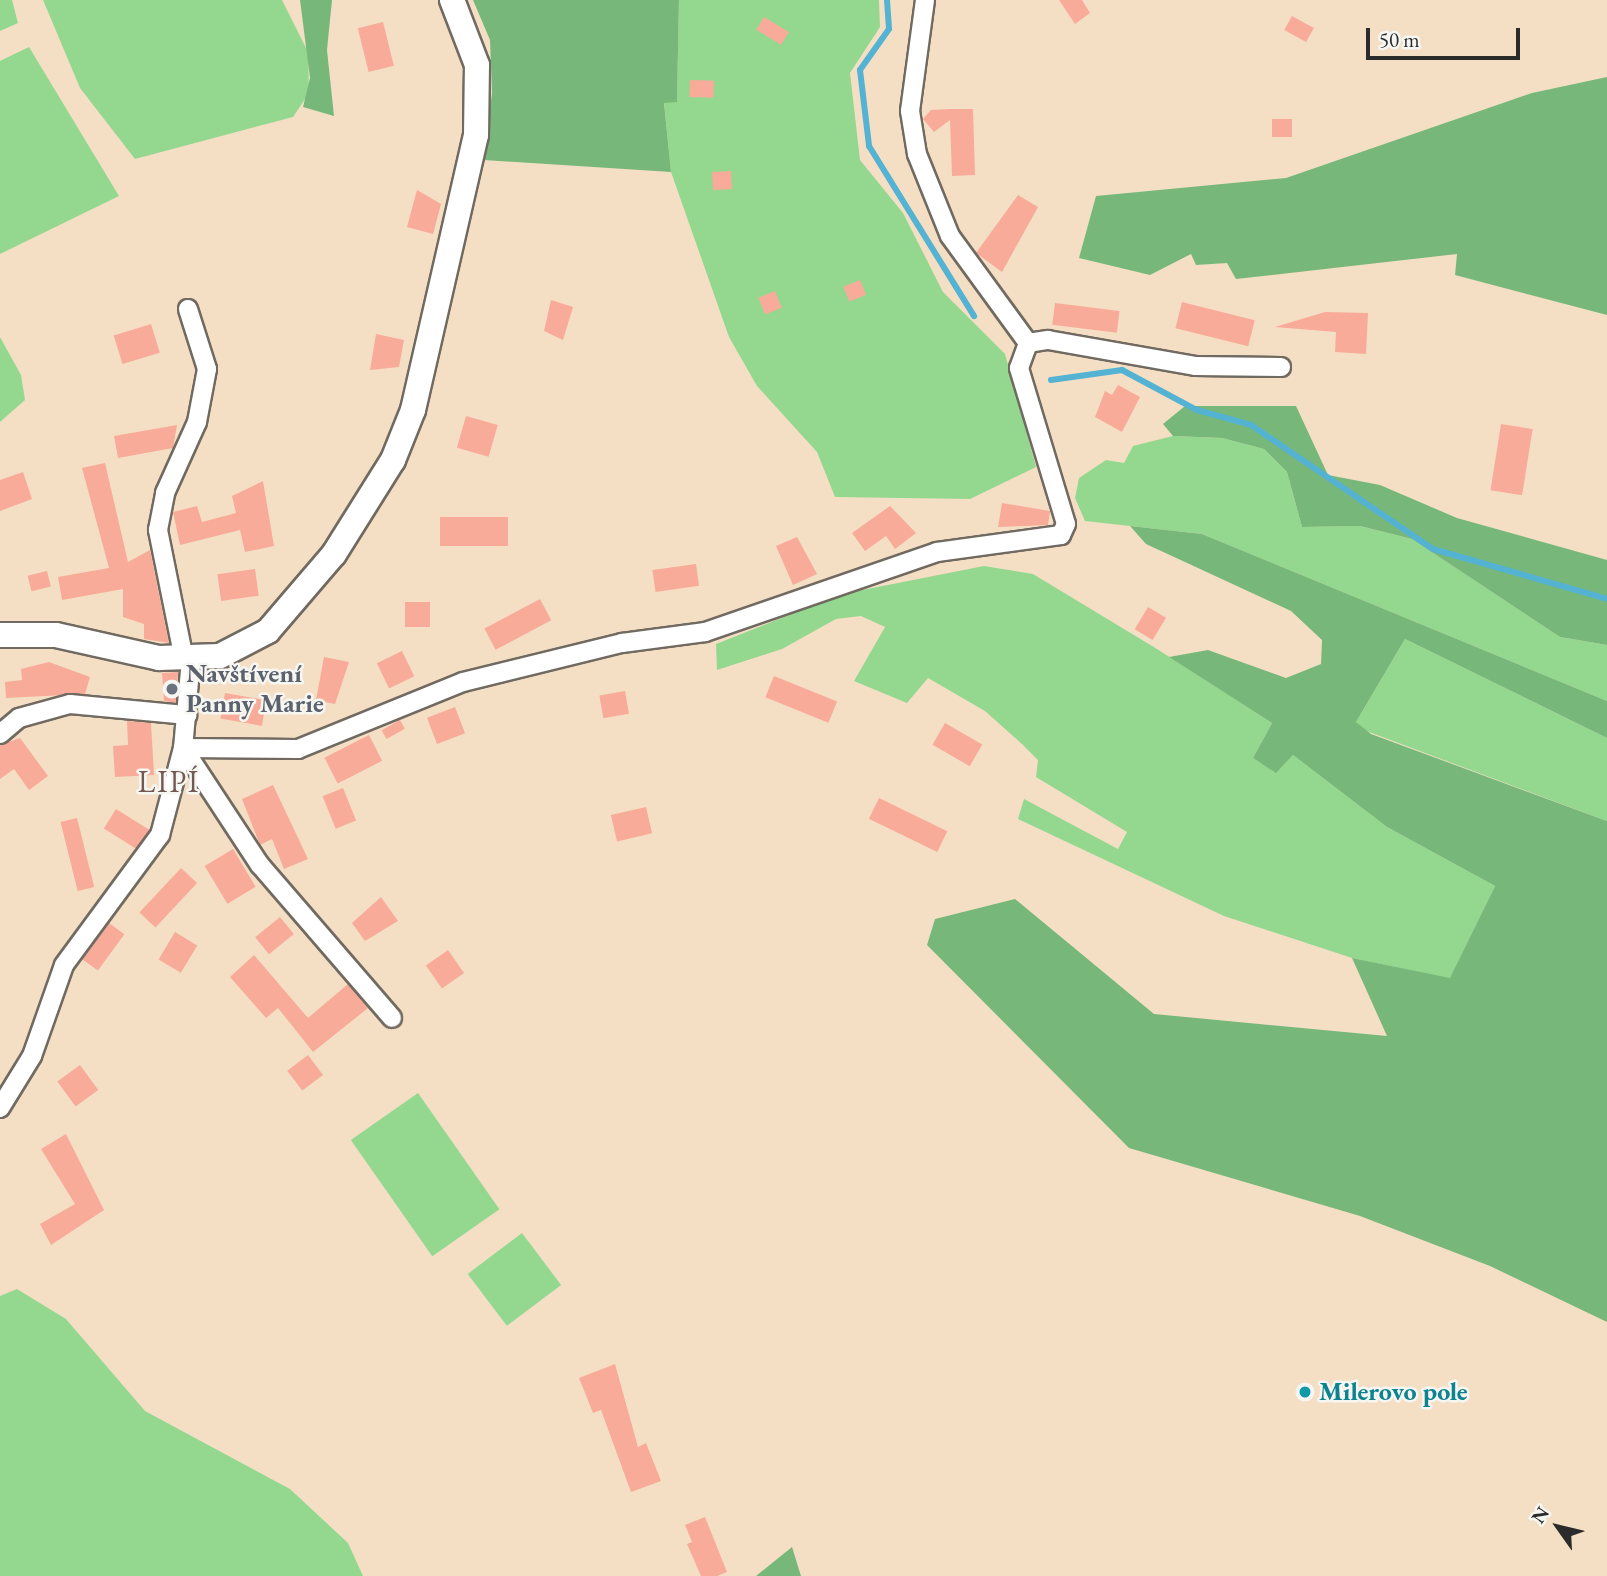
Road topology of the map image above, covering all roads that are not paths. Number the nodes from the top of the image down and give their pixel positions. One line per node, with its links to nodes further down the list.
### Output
1 (452, 0): 7 (street)
2 (925, 0): 4 (street)
3 (188, 309): 7 (street)
4 (1028, 343): 5 (street); 10 (street)
5 (1281, 367)
6 (0, 635): 7 (street)
7 (187, 659): 8 (street)
8 (187, 715): 9 (street); 10 (street)
9 (0, 734)
10 (183, 748): 11 (street); 12 (street)
11 (392, 1018)
12 (0, 1108)

